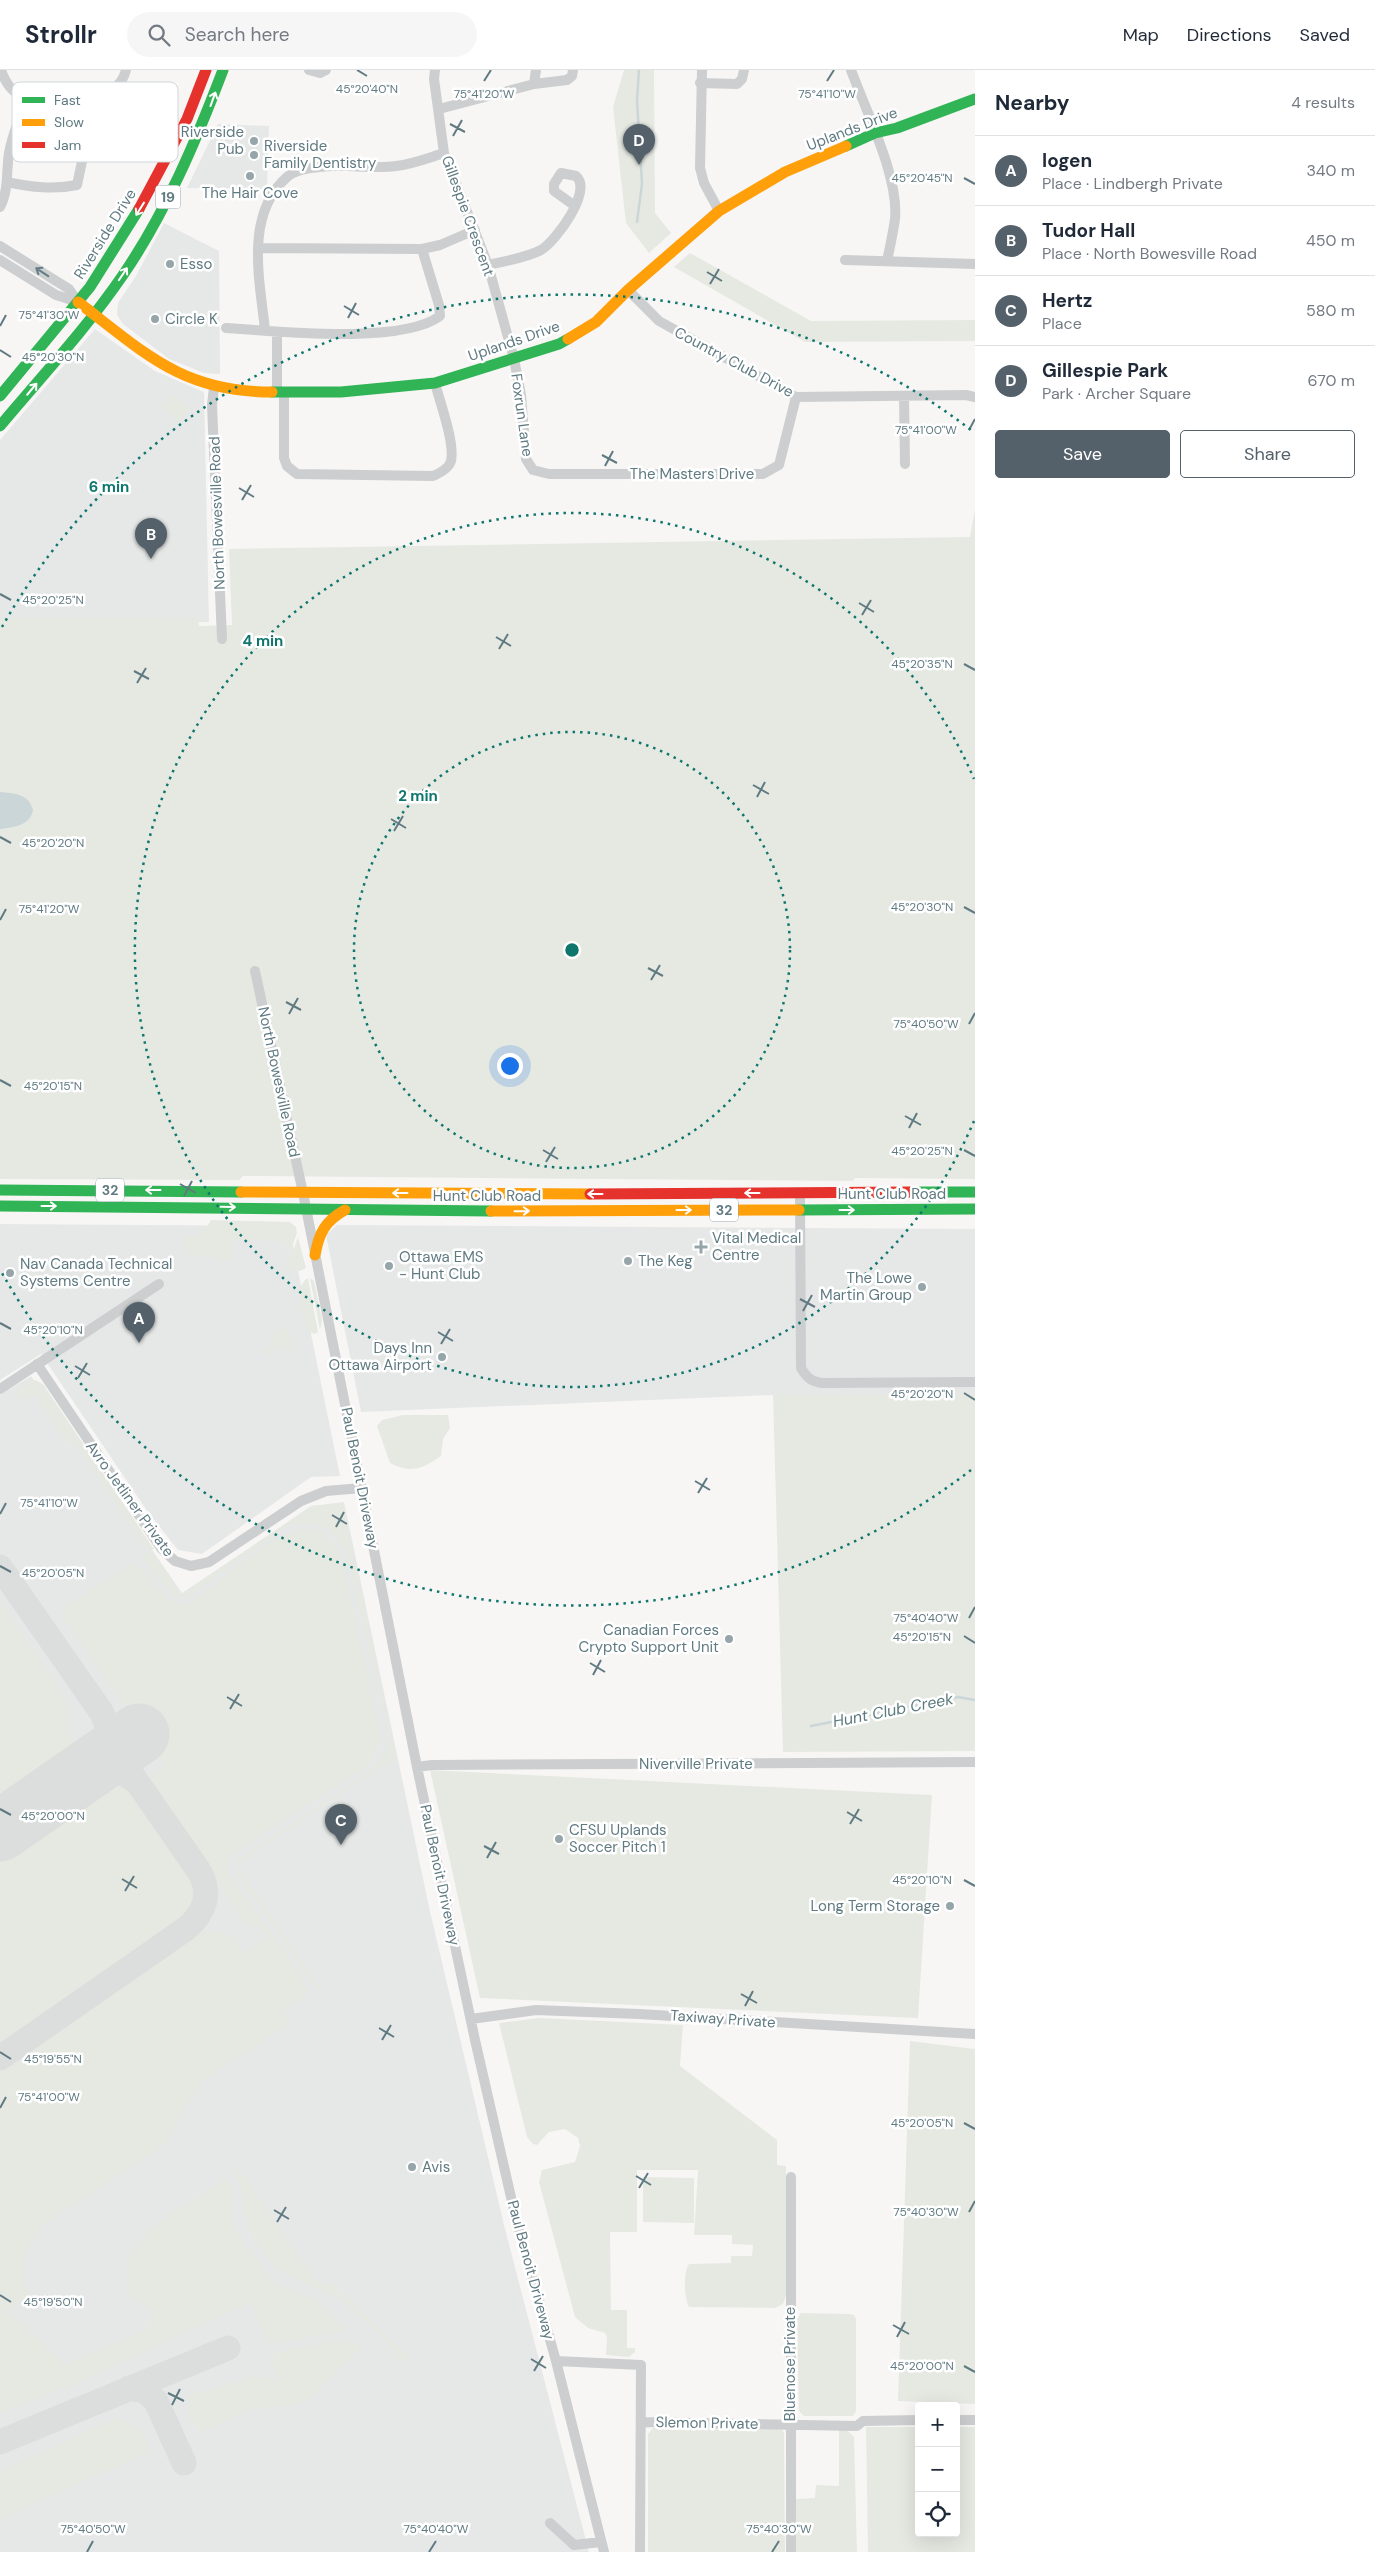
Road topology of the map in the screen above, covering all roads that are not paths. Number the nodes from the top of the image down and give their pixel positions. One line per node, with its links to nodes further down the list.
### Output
1 (2, 70): 16 (street)
2 (126, 70): 13 (street)
3 (206, 70): 20 (main road, Riverside Drive / 19, one-way to 20)
4 (223, 70): 40 (main road, 19, one-way to 4)
5 (309, 70): 6 (street)
6 (326, 70)
7 (435, 70): 18 (street, Gillespie Crescent)
8 (536, 70): 15 (street)
9 (573, 70): 15 (street)
10 (702, 70): 14 (street)
11 (744, 70): 14 (street)
12 (851, 70): 19 (street)
13 (121, 82)
14 (700, 83): 28 (street)
15 (534, 84): 18 (street)
16 (12, 88)
17 (975, 99): 19 (main road, Uplands Drive)
18 (439, 109): 22 (street, Gillespie Crescent)
19 (875, 133): 28 (main road, Uplands Drive); 35 (street)
20 (178, 136)
21 (12, 142): 25 (street)
22 (444, 153): 29 (street, Gillespie Crescent); 31 (street)
23 (82, 162): 25 (street)
24 (165, 162): 39 (main road, Riverside Drive / 19, one-way to 39)
25 (7, 182): 26 (street)
26 (0, 206)
27 (575, 206): 37 (street)
28 (719, 211): 38 (main road, Uplands Drive)
29 (475, 230): 32 (street); 37 (street, Gillespie Crescent)
30 (0, 246): 39 (street, one-way to 30)
31 (258, 248): 32 (street); 42 (street)
32 (422, 249): 43 (street)
33 (0, 260): 39 (street)
34 (845, 260): 35 (street)
35 (887, 261): 36 (street)
36 (975, 264)
37 (488, 265): 44 (street, Gillespie Crescent)
38 (628, 290): 44 (main road, Uplands Drive); 50 (street, Country Club Drive)
39 (78, 302): 40 (main road, Uplands Drive); 48 (main road, Riverside Drive / 19)
40 (94, 314): 46 (main road, Uplands Drive); 52 (main road, 19, one-way to 40)
41 (226, 328): 42 (street)
42 (265, 330): 43 (street)
43 (277, 333): 47 (street)
44 (514, 359): 45 (main road, Uplands Drive); 54 (street, Foxrun Lane)
45 (434, 383): 47 (main road, Uplands Drive); 47 (street)
46 (214, 387): 47 (main road, Uplands Drive); 55 (street, North Bowesville Road)
47 (281, 392)
48 (0, 396)
49 (904, 396): 50 (street, Country Club Drive); 51 (street, Country Club Drive); 53 (street)
50 (796, 397): 54 (street, The Masters Drive)
51 (975, 397)
52 (0, 426)
53 (905, 464)
54 (532, 470)
55 (222, 639)
56 (255, 971): 58 (street, North Bowesville Road)
57 (0, 1190): 58 (main road, Hunt Club Road / 32, one-way to 57)
58 (303, 1192): 60 (main road, Hunt Club Road / 32, one-way to 58); 62 (street, Paul Benoit Driveway)
59 (975, 1192): 60 (main road, Hunt Club Road / 32)
60 (800, 1193): 65 (street)
61 (0, 1206): 62 (main road, Hunt Club Road / 32, one-way to 62)
62 (306, 1208): 64 (main road, Hunt Club Road / 32); 66 (street, Paul Benoit Driveway)
63 (975, 1209): 65 (main road, Hunt Club Road / 32, one-way to 63)
64 (346, 1210): 65 (main road, Hunt Club Road / 32, one-way to 65); 66 (main road)
65 (801, 1210): 69 (street)
66 (315, 1255): 71 (street, Paul Benoit Driveway)
67 (159, 1284): 68 (street)
68 (37, 1364): 70 (street); 71 (street, Avro Jetliner Private)
69 (975, 1382)
70 (0, 1389)
71 (362, 1488): 73 (street, Paul Benoit Driveway)
72 (975, 1762): 73 (street, Niverville Private)
73 (417, 1767): 74 (street, Paul Benoit Driveway)
74 (471, 2019): 75 (street, Taxiway Private); 77 (street, Paul Benoit Driveway)
75 (975, 2034)
76 (791, 2177): 82 (street, Bluenose Private)
77 (556, 2361): 81 (street); 84 (street, Paul Benoit Driveway)
78 (915, 2420): 82 (street, Slemon Private)
79 (960, 2420): 80 (street)
80 (975, 2420)
81 (643, 2422): 82 (street, Slemon Private); 85 (street)
82 (790, 2425): 86 (street, Bluenose Private)
83 (550, 2523): 84 (street)
84 (602, 2547)
85 (640, 2552)
86 (791, 2552)

